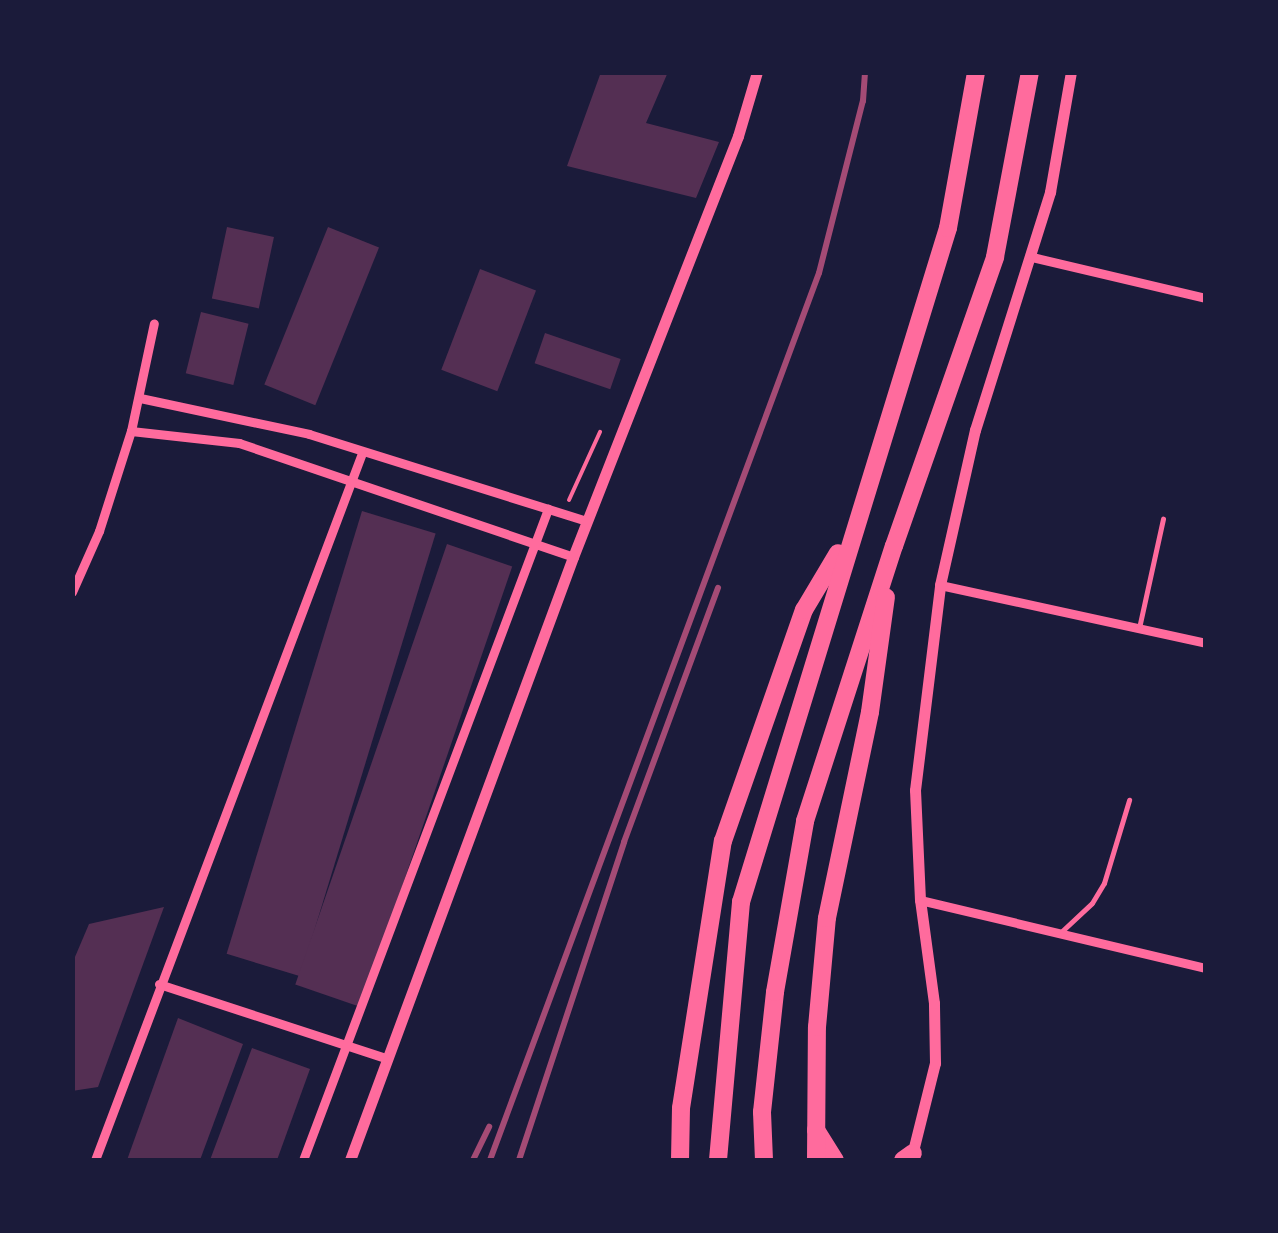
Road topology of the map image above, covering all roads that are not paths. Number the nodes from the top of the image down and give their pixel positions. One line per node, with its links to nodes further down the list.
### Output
1 (757, 72): 14 (street)
2 (976, 72): 15 (highway)
3 (1030, 72): 17 (highway)
4 (1071, 72): 5 (street)
5 (1032, 256): 6 (street); 19 (street)
6 (1206, 298)
7 (154, 324): 8 (street)
8 (140, 398): 9 (street); 10 (street)
9 (131, 431): 11 (street); 20 (street)
10 (362, 452): 11 (street); 12 (street)
11 (350, 481): 16 (street); 27 (street)
12 (548, 509): 14 (street); 16 (street)
13 (1163, 519): 21 (lane)
14 (587, 521): 18 (street)
15 (853, 528): 35 (highway); 36 (highway)
16 (535, 546): 18 (street); 28 (street)
17 (894, 546): 30 (highway); 37 (highway)
18 (573, 558): 29 (street)
19 (940, 585): 21 (street); 24 (street)
20 (72, 592)
21 (1138, 628): 22 (street)
22 (1206, 643)
23 (1129, 800): 25 (lane)
24 (920, 900): 25 (street); 31 (street)
25 (1058, 934): 26 (street)
26 (1206, 968)
27 (159, 984): 28 (street); 32 (street)
28 (344, 1045): 29 (street); 33 (street)
29 (388, 1059): 34 (street)
30 (815, 1129): 38 (highway); 39 (highway)
31 (909, 1158)
32 (96, 1160)
33 (303, 1160)
34 (350, 1160)
35 (680, 1160)
36 (718, 1160)
37 (764, 1160)
38 (816, 1160)
39 (835, 1160)

